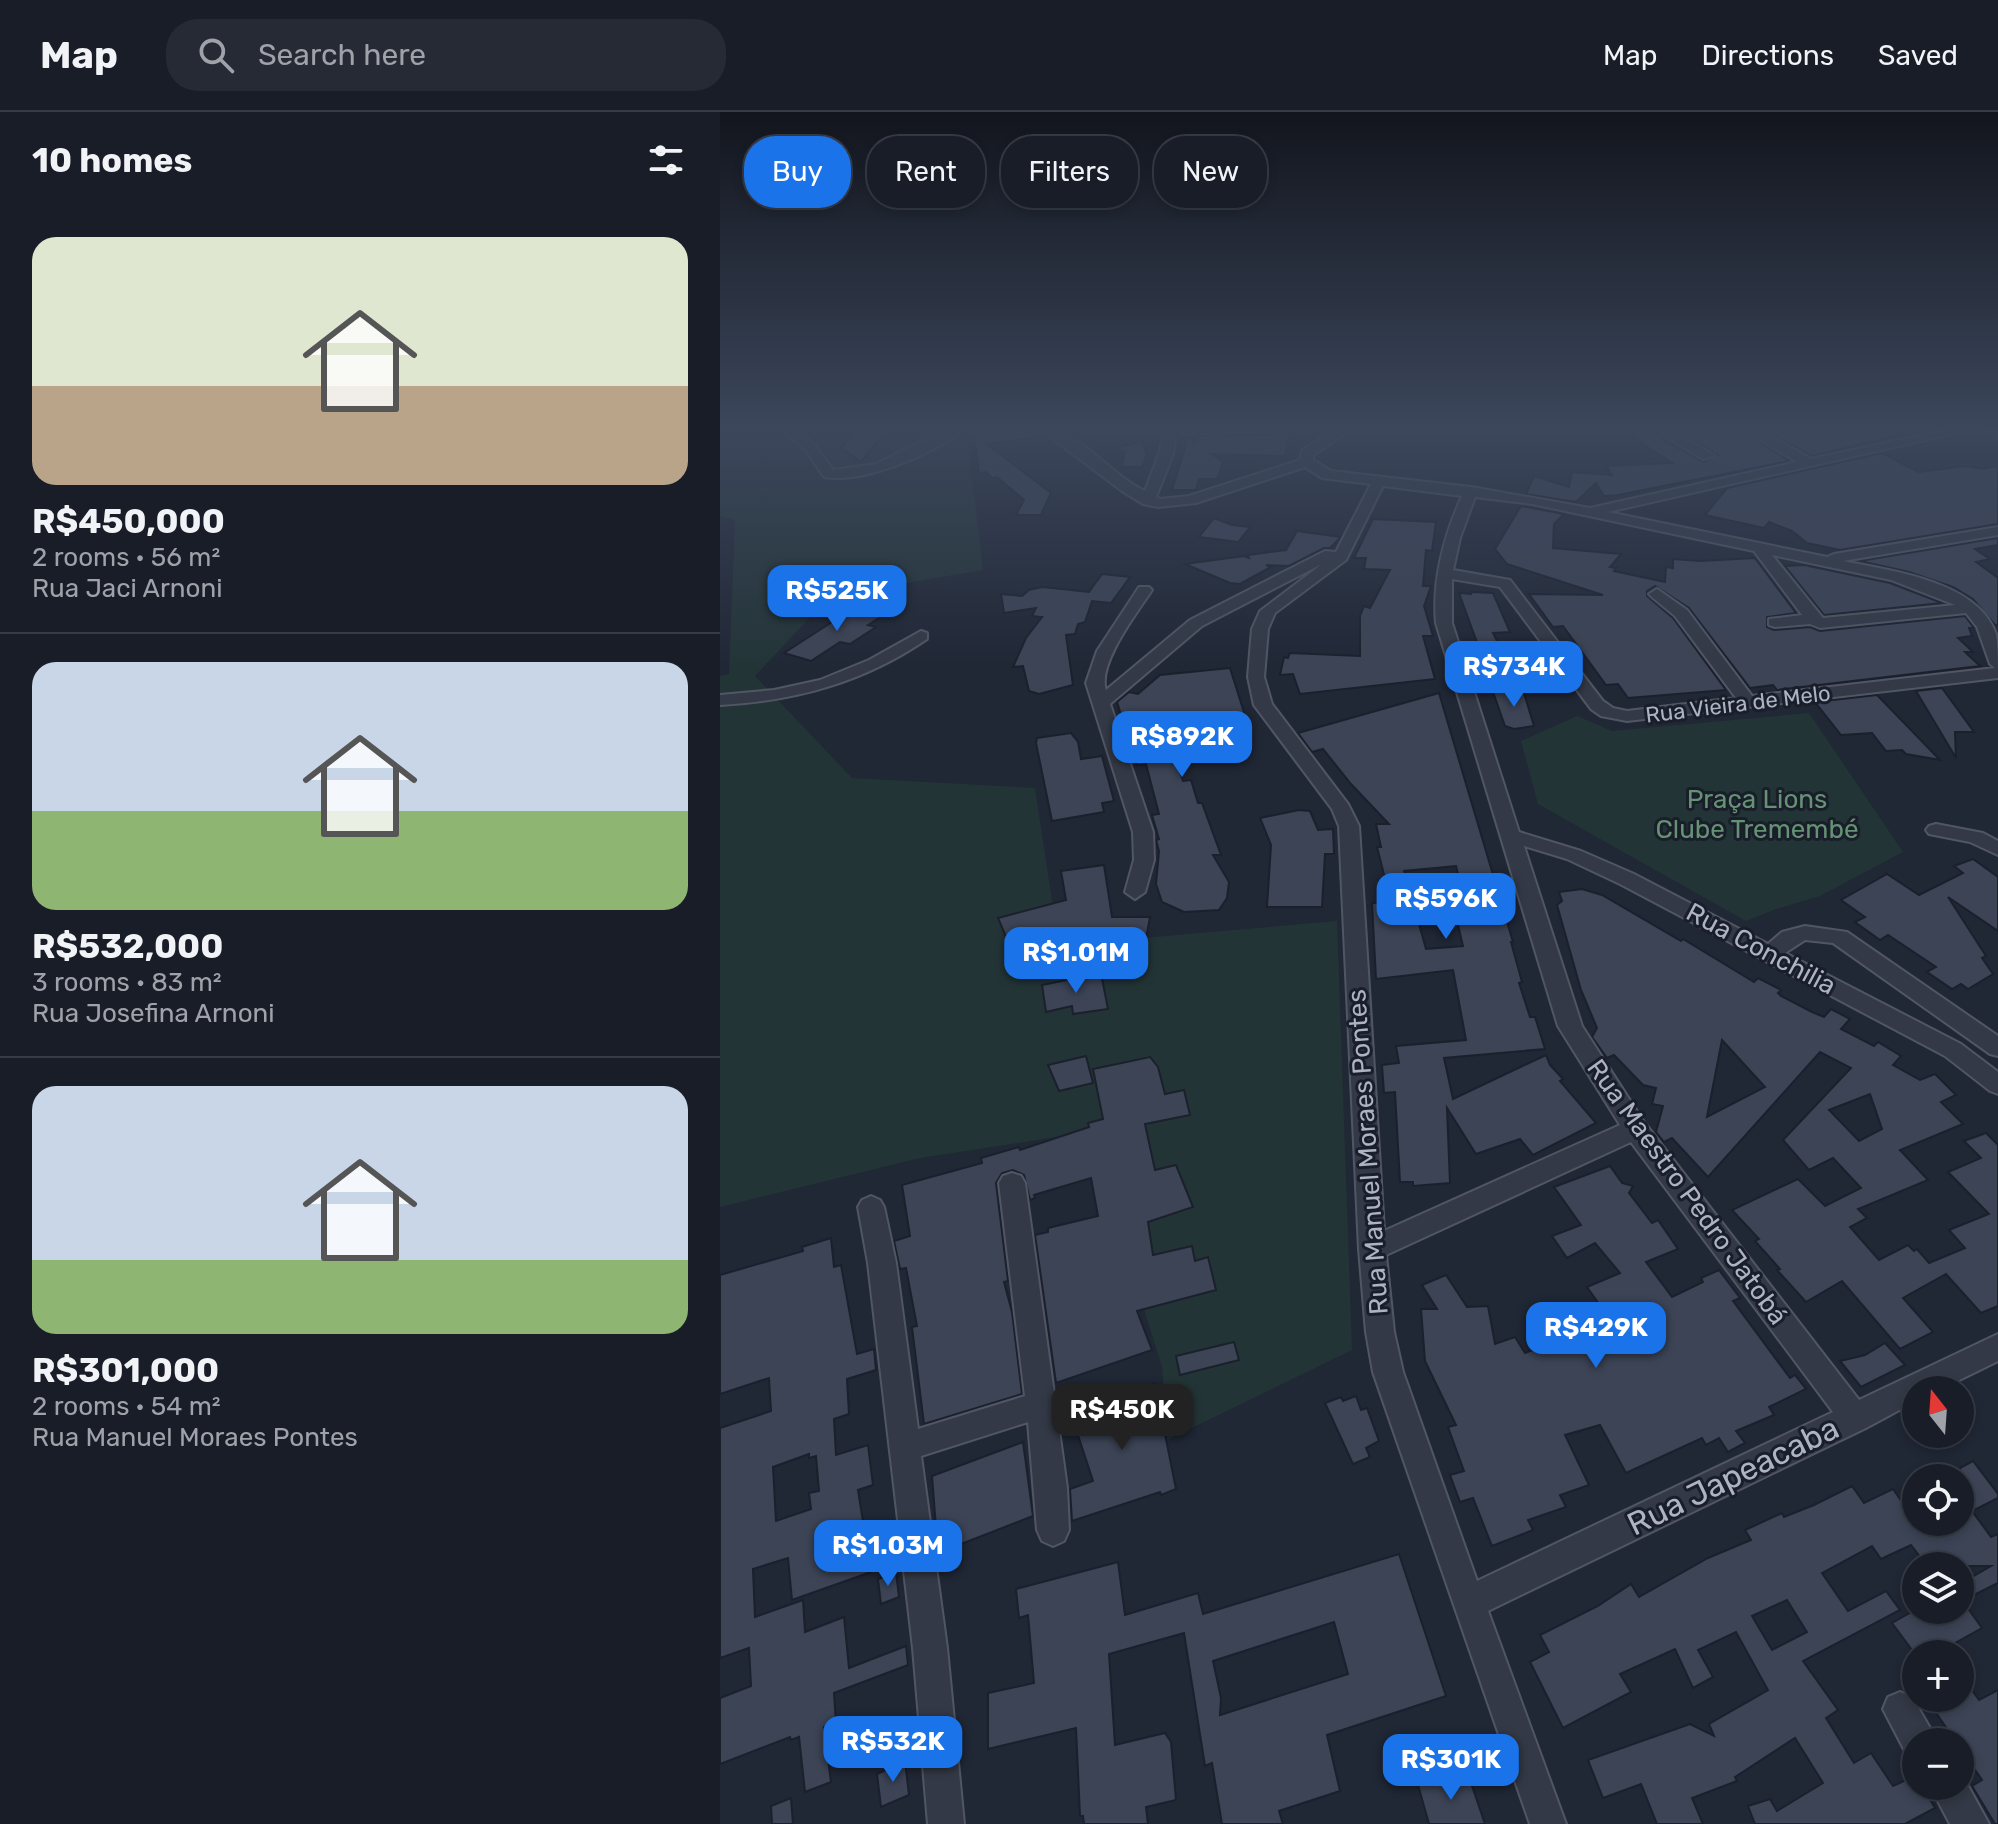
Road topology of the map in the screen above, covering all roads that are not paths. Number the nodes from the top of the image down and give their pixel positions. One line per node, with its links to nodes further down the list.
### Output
1 (1366, 507): 7 (street, Rua Manuel Moraes Pontes)
2 (1466, 507): 10 (street, Rua Maestro Pedro Jatobá)
3 (1559, 507): 5 (street)
4 (1610, 507): 5 (street)
5 (1587, 512): 8 (street)
6 (1998, 531): 9 (street)
7 (1348, 544): 21 (street); 32 (street, Rua Manuel Moraes Pontes)
8 (1760, 549): 9 (street); 14 (street)
9 (1817, 561): 13 (street)
10 (1446, 573): 20 (street, Rua Vieira de Melo); 23 (street, Rua Maestro Pedro Jatobá)
11 (1144, 590): 21 (street)
12 (1657, 594): 20 (street)
13 (1970, 608): 14 (street); 17 (street)
14 (1813, 619): 15 (street)
15 (1775, 622)
16 (921, 636): 19 (street)
17 (1998, 664)
18 (1998, 673): 20 (street, Rua Vieira de Melo)
19 (720, 700)
20 (1748, 703)
21 (1100, 704): 25 (street)
22 (1936, 830): 24 (street)
23 (1512, 836): 26 (street, Rua Conchilia); 29 (street, Rua Maestro Pedro Jatobá)
24 (1998, 849)
25 (1135, 892)
26 (1770, 954): 27 (street); 28 (street, Rua Conchilia)
27 (1998, 1048)
28 (1998, 1085)
29 (1635, 1129): 32 (street); 35 (street, Rua Maestro Pedro Jatobá)
30 (1012, 1183): 34 (street)
31 (871, 1207): 36 (street)
32 (1372, 1249): 38 (street, Rua Manuel Moraes Pontes)
33 (1998, 1347): 35 (street, Rua Japeacaba)
34 (1040, 1405): 36 (street); 37 (street)
35 (1855, 1418): 38 (street, Rua Japeacaba)
36 (903, 1448): 42 (street)
37 (1053, 1530)
38 (1468, 1603): 43 (street, Rua Manuel Moraes Pontes)
39 (1900, 1709): 40 (street)
40 (1912, 1728)
41 (1956, 1800): 44 (street)
42 (946, 1824)
43 (1548, 1824)
44 (1971, 1824)

